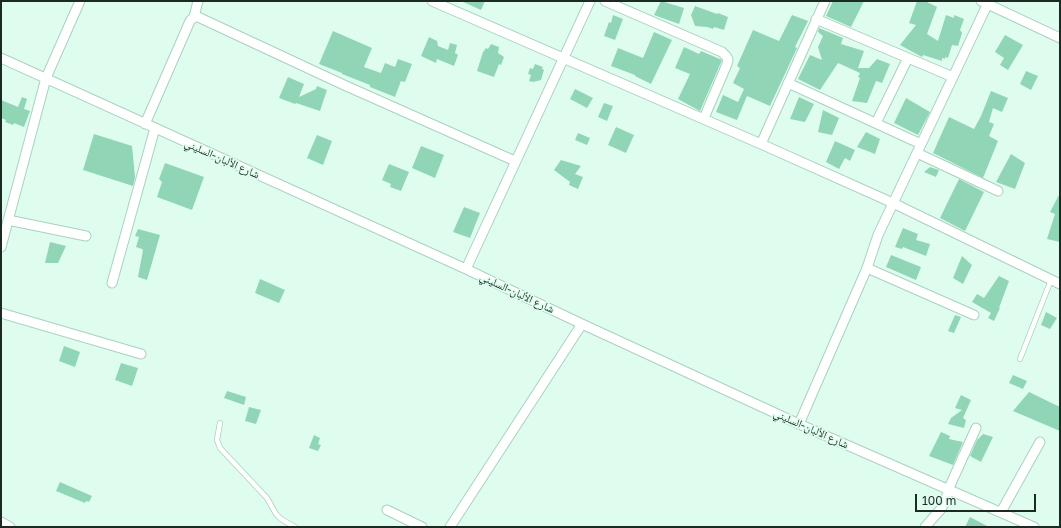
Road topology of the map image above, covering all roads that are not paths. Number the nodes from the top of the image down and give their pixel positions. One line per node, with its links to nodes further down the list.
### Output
1 (80, 1): 15 (street)
2 (198, 1): 8 (street)
3 (432, 1): 12 (street)
4 (590, 1): 12 (street)
5 (605, 1): 17 (street)
6 (825, 1): 9 (street)
7 (986, 2): 10 (street); 14 (street)
8 (194, 17): 19 (street); 24 (street)
9 (816, 19): 13 (street); 16 (street)
10 (1060, 38)
11 (1, 58): 15 (street, شارع الألبان-السليني)
12 (564, 58): 17 (street); 24 (street)
13 (908, 58): 14 (street); 18 (street)
14 (952, 77): 22 (street)
15 (46, 78): 19 (street, شارع الألبان-السليني); 27 (street)
16 (788, 83): 18 (street); 21 (street)
17 (704, 118): 21 (street)
18 (876, 123): 22 (street)
19 (145, 124): 20 (street, شارع الألبان-السليني)
20 (155, 128): 31 (street, شارع الألبان-السليني); 33 (street)
21 (761, 144): 26 (street)
22 (921, 144): 23 (street)
23 (917, 153): 25 (street); 26 (street)
24 (515, 161): 31 (street)
25 (998, 191)
26 (892, 203): 30 (street); 32 (street)
27 (8, 220): 28 (street); 29 (street)
28 (86, 236)
29 (1, 247)
30 (867, 268): 36 (street); 41 (street)
31 (466, 269): 37 (street, شارع الألبان-السليني)
32 (1051, 280): 34 (street); 39 (lane)
33 (112, 283)
34 (1060, 284)
35 (1, 313): 38 (street)
36 (974, 315)
37 (582, 324): 41 (street, شارع الألبان-السليني); 51 (street)
38 (141, 354)
39 (1020, 359)
40 (220, 423): 49 (lane)
41 (799, 424): 44 (street, شارع الألبان-السليني)
42 (976, 428): 44 (street)
43 (1040, 442): 46 (street)
44 (949, 488): 46 (street, شارع الألبان-السليني); 52 (street)
45 (387, 510): 50 (street)
46 (1001, 512): 53 (street, شارع الألبان-السليني)
47 (1, 522): 48 (street)
48 (10, 527)
49 (295, 527)
50 (422, 527)
51 (450, 527)
52 (925, 527)
53 (1034, 527)

